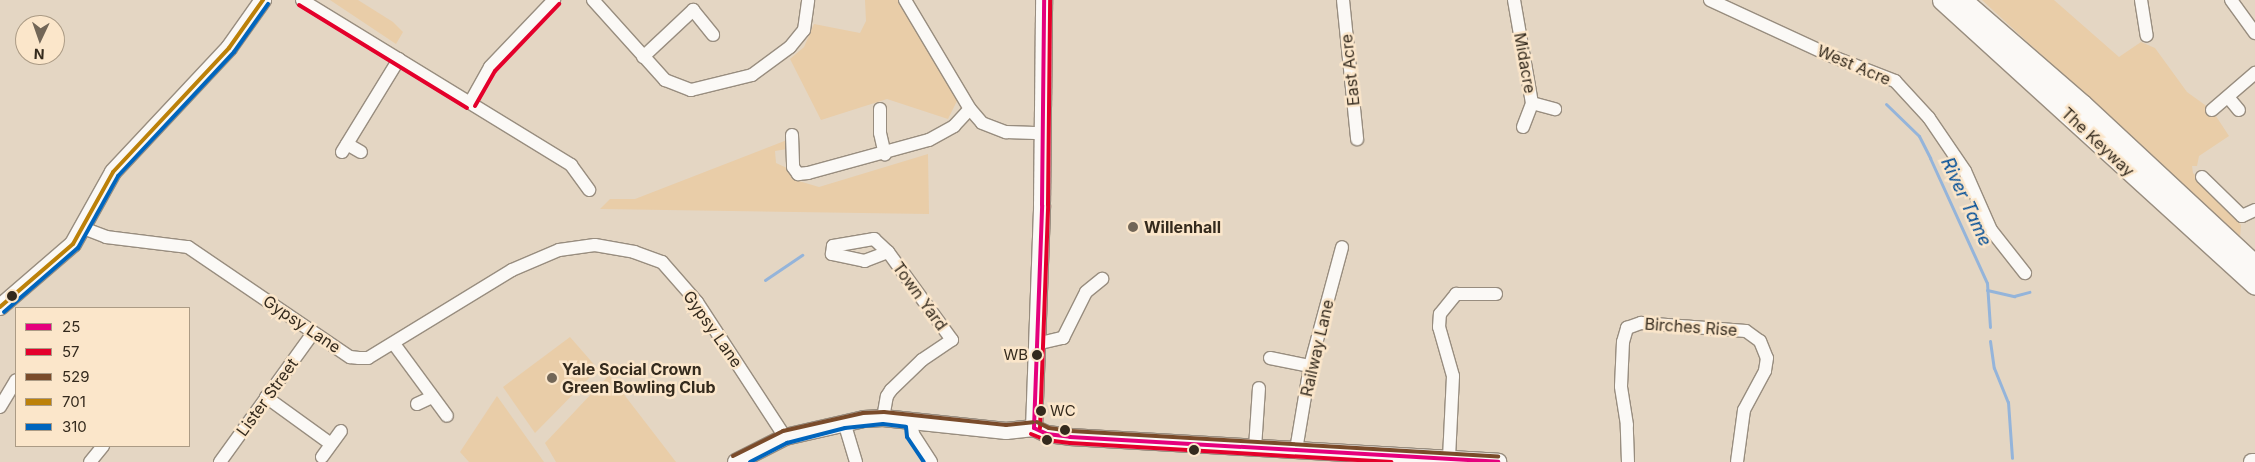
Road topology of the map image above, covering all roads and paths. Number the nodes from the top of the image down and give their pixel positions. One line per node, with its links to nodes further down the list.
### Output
1 (263, 0): 38 (main road)
2 (302, 0): 19 (street)
3 (554, 0): 22 (street)
4 (593, 0): 18 (street)
5 (808, 0): 18 (street)
6 (905, 0): 26 (street)
7 (1044, 0): 31 (main road)
8 (1343, 0): 32 (street, East Acre)
9 (1514, 0): 23 (street, Midacre)
10 (1710, 0): 42 (street, West Acre)
11 (1942, 0): 41 (highway, The Keyway)
12 (1962, 0): 41 (highway, The Keyway)
13 (2141, 0): 17 (street)
14 (2234, 1): 15 (street)
15 (2255, 32)
16 (713, 35): 18 (street)
17 (2147, 36)
18 (643, 57)
19 (399, 59): 22 (street); 33 (street)
20 (2255, 73): 21 (street)
21 (2228, 97): 27 (street); 28 (street)
22 (470, 103): 36 (street)
23 (1532, 103): 25 (street, Midacre); 29 (street)
24 (880, 109): 34 (street)
25 (1555, 109)
26 (970, 110): 31 (street); 34 (street)
27 (2212, 110)
28 (2239, 110)
29 (1523, 127)
30 (792, 134): 34 (street)
31 (1042, 134): 49 (main road)
32 (1357, 139)
33 (360, 152)
34 (885, 154)
35 (2202, 177): 37 (street)
36 (589, 190)
37 (2255, 210)
38 (83, 226): 46 (main road); 47 (street, Gypsy Lane)
39 (1342, 247): 51 (street, Railway Lane)
40 (888, 252): 59 (street, Town Yard)
41 (2248, 265): 44 (highway, The Keyway)
42 (2025, 273)
43 (1102, 279): 49 (street)
44 (2255, 285)
45 (1496, 294): 71 (street)
46 (0, 307)
47 (313, 333): 48 (street, Gypsy Lane); 54 (street, Lister Street)
48 (394, 344): 55 (street); 64 (street, Gypsy Lane)
49 (1036, 344): 62 (main road)
50 (1270, 358): 51 (street)
51 (1310, 366): 68 (street, Railway Lane)
52 (15, 382): 57 (street)
53 (1259, 388): 67 (street)
54 (266, 397): 65 (street); 74 (street, Lister Street)
55 (432, 397): 56 (street); 58 (street)
56 (417, 404)
57 (0, 407)
58 (447, 416)
59 (884, 418): 60 (main road); 61 (main road)
60 (911, 421): 62 (main road); 77 (street)
61 (844, 422): 64 (main road); 76 (street)
62 (1034, 428): 67 (main road)
63 (341, 432): 65 (street)
64 (785, 437): 75 (main road)
65 (331, 444): 69 (street)
66 (103, 447): 73 (street)
67 (1255, 448): 68 (main road)
68 (1296, 450): 70 (main road)
69 (322, 457)
70 (1327, 457): 72 (main road)
71 (1449, 458): 72 (main road); 78 (main road)
72 (1378, 459)
73 (90, 462)
74 (220, 462)
75 (736, 462)
76 (856, 462)
77 (931, 462)
78 (1498, 462)
79 (1628, 462): 80 (street, Birches Rise)
80 (1737, 462)

